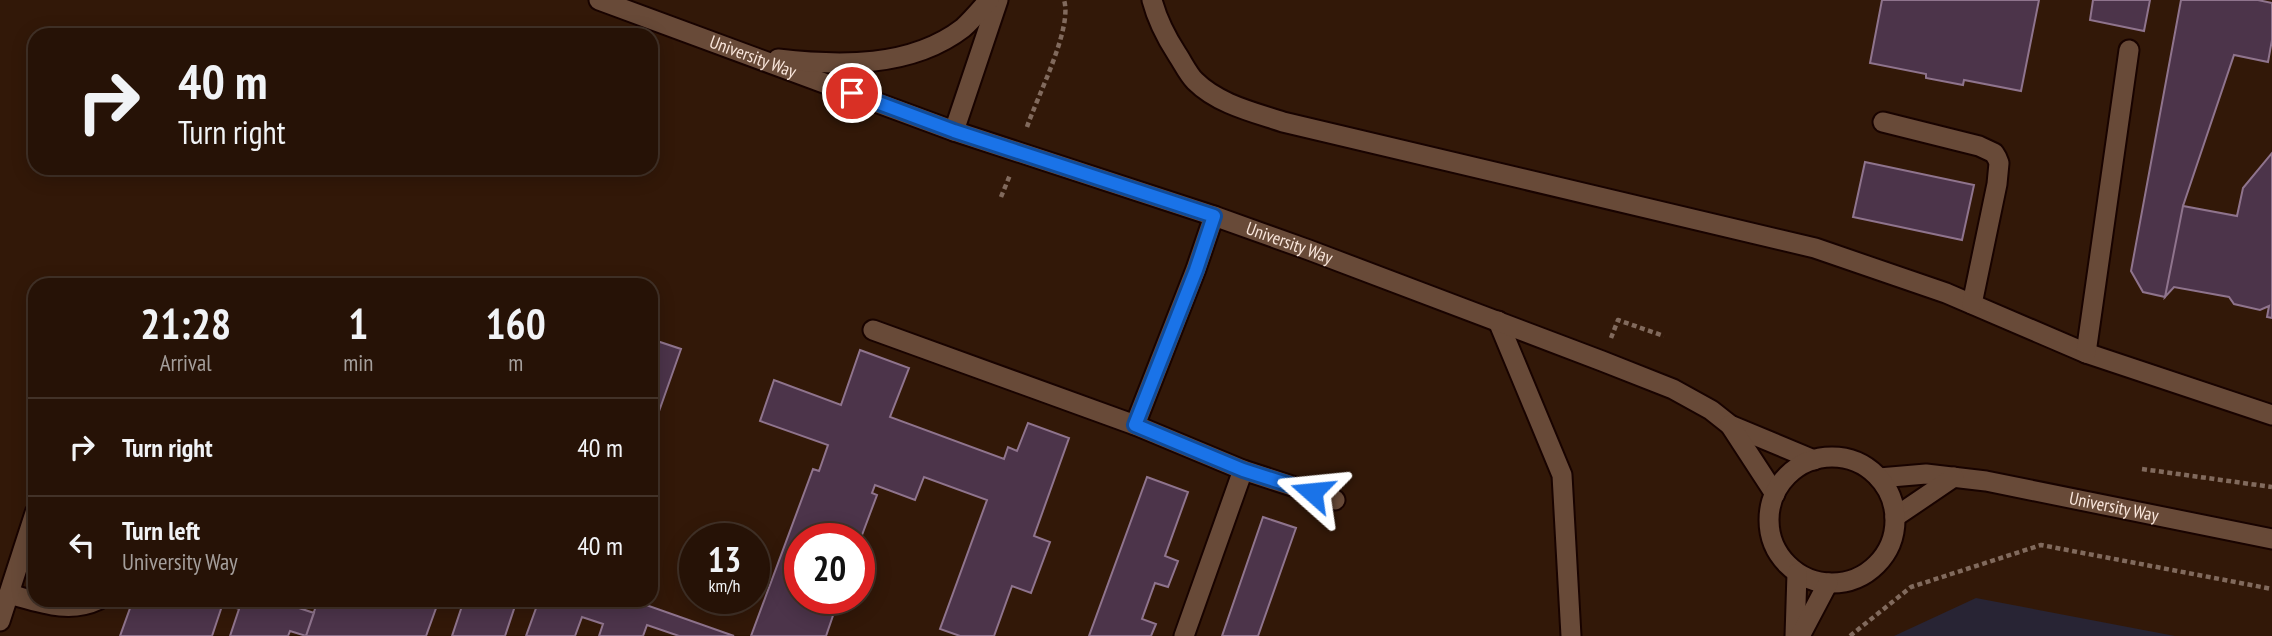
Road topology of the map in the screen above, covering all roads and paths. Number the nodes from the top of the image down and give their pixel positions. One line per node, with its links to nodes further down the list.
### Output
1 (599, 0): 7 (street, University Way)
2 (989, 0): 7 (street)
3 (998, 0): 9 (street)
4 (1064, 0): 10 (path)
5 (1152, 0): 13 (street)
6 (2129, 50): 16 (street)
7 (749, 55): 9 (street, University Way)
8 (1883, 122): 13 (street)
9 (954, 131): 10 (street, University Way)
10 (1019, 152): 11 (path); 12 (street, University Way)
11 (1002, 197)
12 (1214, 216): 14 (street, University Way); 18 (street)
13 (1972, 304): 16 (street)
14 (1498, 321): 19 (street, University Way); 38 (street)
15 (873, 330): 18 (street)
16 (2085, 353): 17 (street)
17 (2272, 415)
18 (1135, 425): 22 (street)
19 (1730, 425): 20 (street, University Way); 26 (street, University Way)
20 (1814, 460): 24 (street); 26 (street)
21 (2142, 469): 25 (path)
22 (1243, 470): 27 (street); 37 (street)
23 (1954, 477): 24 (street, University Way); 28 (street); 30 (street, University Way)
24 (1880, 478): 28 (street)
25 (2272, 486)
26 (1775, 494): 31 (street)
27 (1335, 500)
28 (1895, 517): 32 (street)
29 (28, 535): 34 (street)
30 (2272, 539)
31 (1797, 573): 32 (street); 39 (street)
32 (1828, 583): 39 (street)
33 (2272, 589): 40 (path)
34 (9, 594): 35 (street); 36 (street)
35 (28, 598)
36 (0, 621)
37 (1184, 636)
38 (1571, 636)
39 (1797, 636)
40 (1850, 636)

